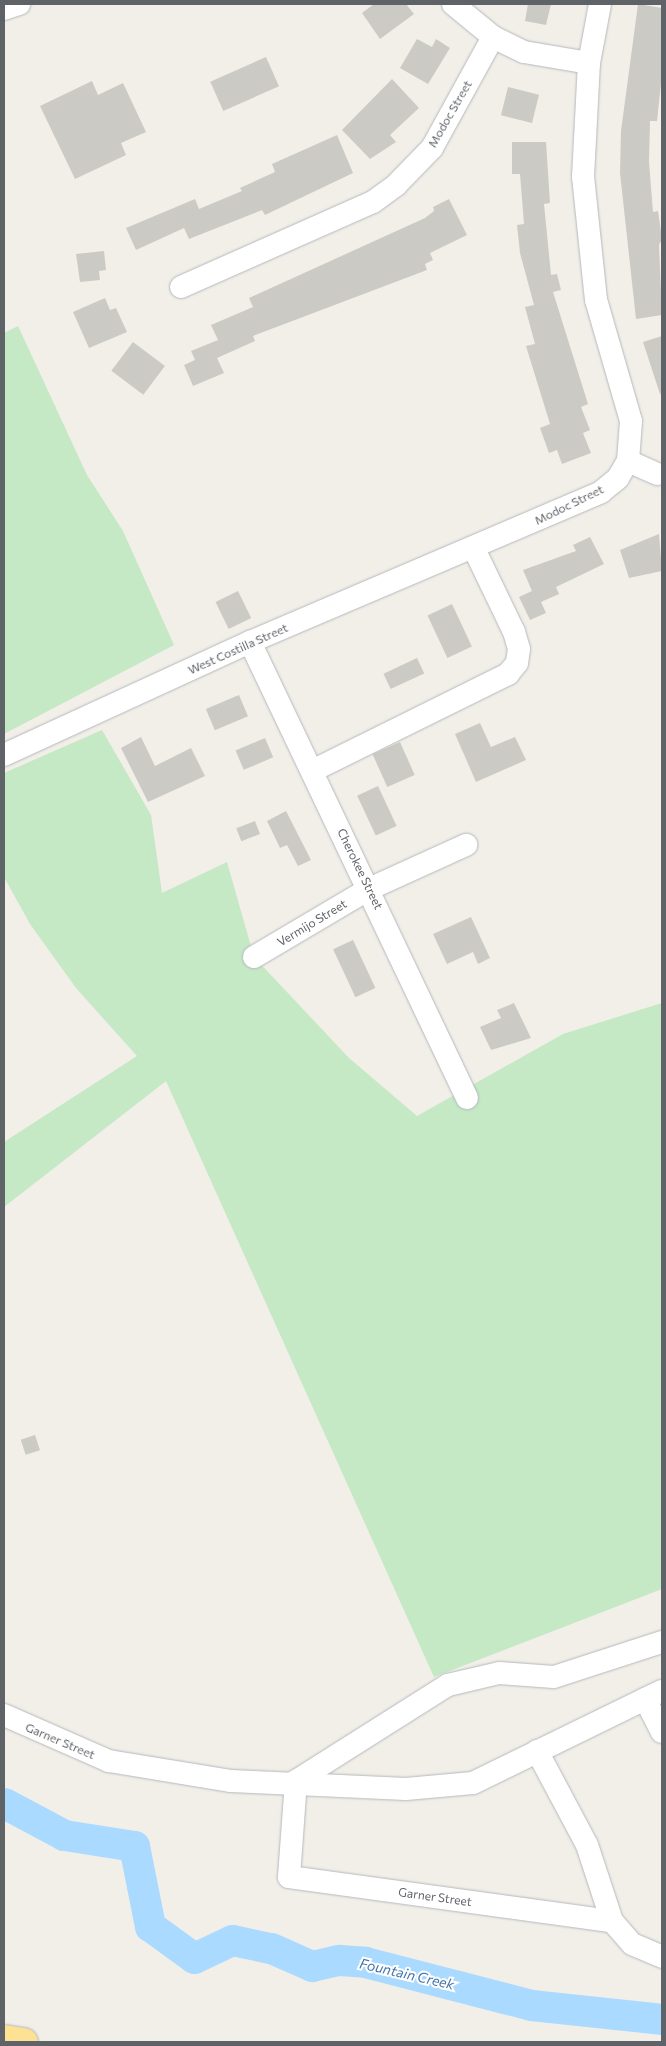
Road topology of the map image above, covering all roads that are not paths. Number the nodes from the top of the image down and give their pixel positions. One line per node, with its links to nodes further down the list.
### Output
1 (19, 4): 4 (street)
2 (453, 4): 5 (street)
3 (600, 4): 6 (street)
4 (4, 9)
5 (493, 37): 6 (street); 7 (street, Modoc Street)
6 (590, 63): 8 (street)
7 (181, 287)
8 (628, 461): 9 (street); 10 (street, Modoc Street)
9 (657, 474)
10 (474, 549): 11 (street, West Costilla Street); 13 (street)
11 (250, 642): 12 (street, West Costilla Street); 13 (street, Cherokee Street)
12 (4, 755)
13 (312, 771): 15 (street, Cherokee Street)
14 (466, 845): 15 (street, Vermijo Street)
15 (369, 889): 16 (street, Vermijo Street); 17 (street, Cherokee Street)
16 (254, 957)
17 (467, 1098)
18 (662, 1642): 23 (street)
19 (654, 1695): 21 (street); 22 (street)
20 (4, 1715): 23 (street, Garner Street)
21 (662, 1732)
22 (537, 1751): 23 (street); 24 (street)
23 (296, 1781): 24 (street, Garner Street)
24 (612, 1921): 25 (street)
25 (662, 1957)
26 (4, 2039): 27 (highway)
27 (24, 2042)

